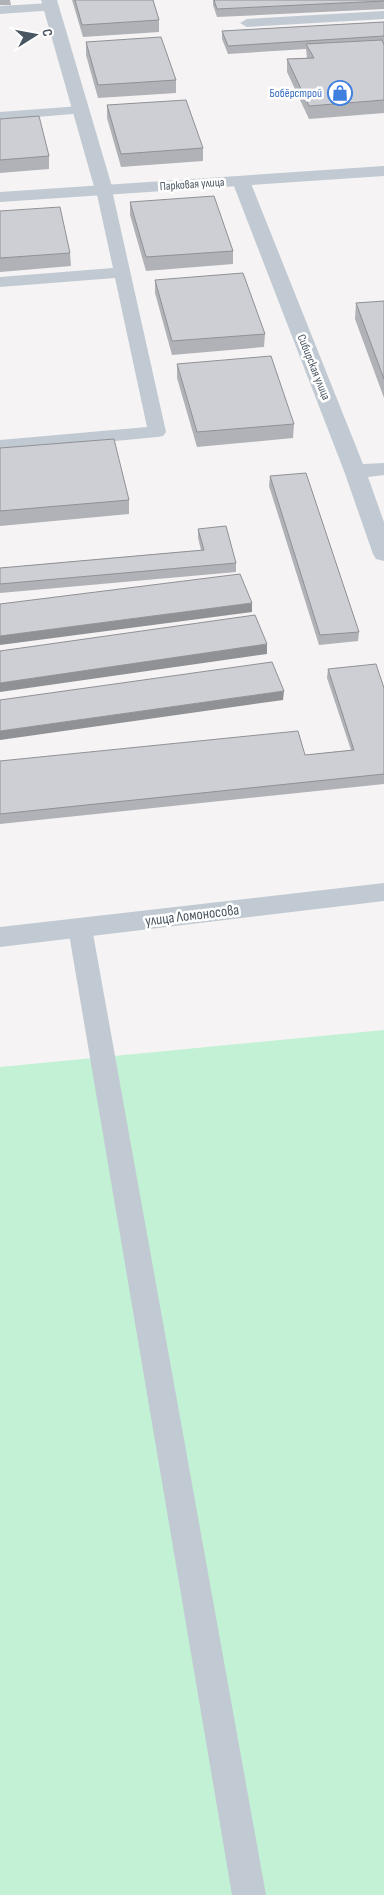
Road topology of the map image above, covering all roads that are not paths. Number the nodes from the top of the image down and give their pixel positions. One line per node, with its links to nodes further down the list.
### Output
1 (50, 3): 2 (lane); 5 (street)
2 (0, 10)
3 (384, 15): 4 (lane)
4 (247, 23)
5 (80, 110): 6 (lane); 9 (street)
6 (0, 116)
7 (384, 171): 8 (street, Парковая улица)
8 (241, 181): 9 (street, Парковая улица); 15 (street, Сибирская улица)
9 (104, 190): 10 (street, Парковая улица); 11 (lane)
10 (0, 197)
11 (122, 272): 12 (lane); 13 (lane)
12 (0, 282)
13 (0, 446)
14 (384, 469): 15 (street)
15 (355, 472): 16 (street, Сибирская улица)
16 (384, 554)
17 (384, 892): 18 (street, улица Ломоносова)
18 (80, 928): 19 (street, улица Ломоносова); 20 (lane)
19 (0, 937)
20 (248, 1895)

